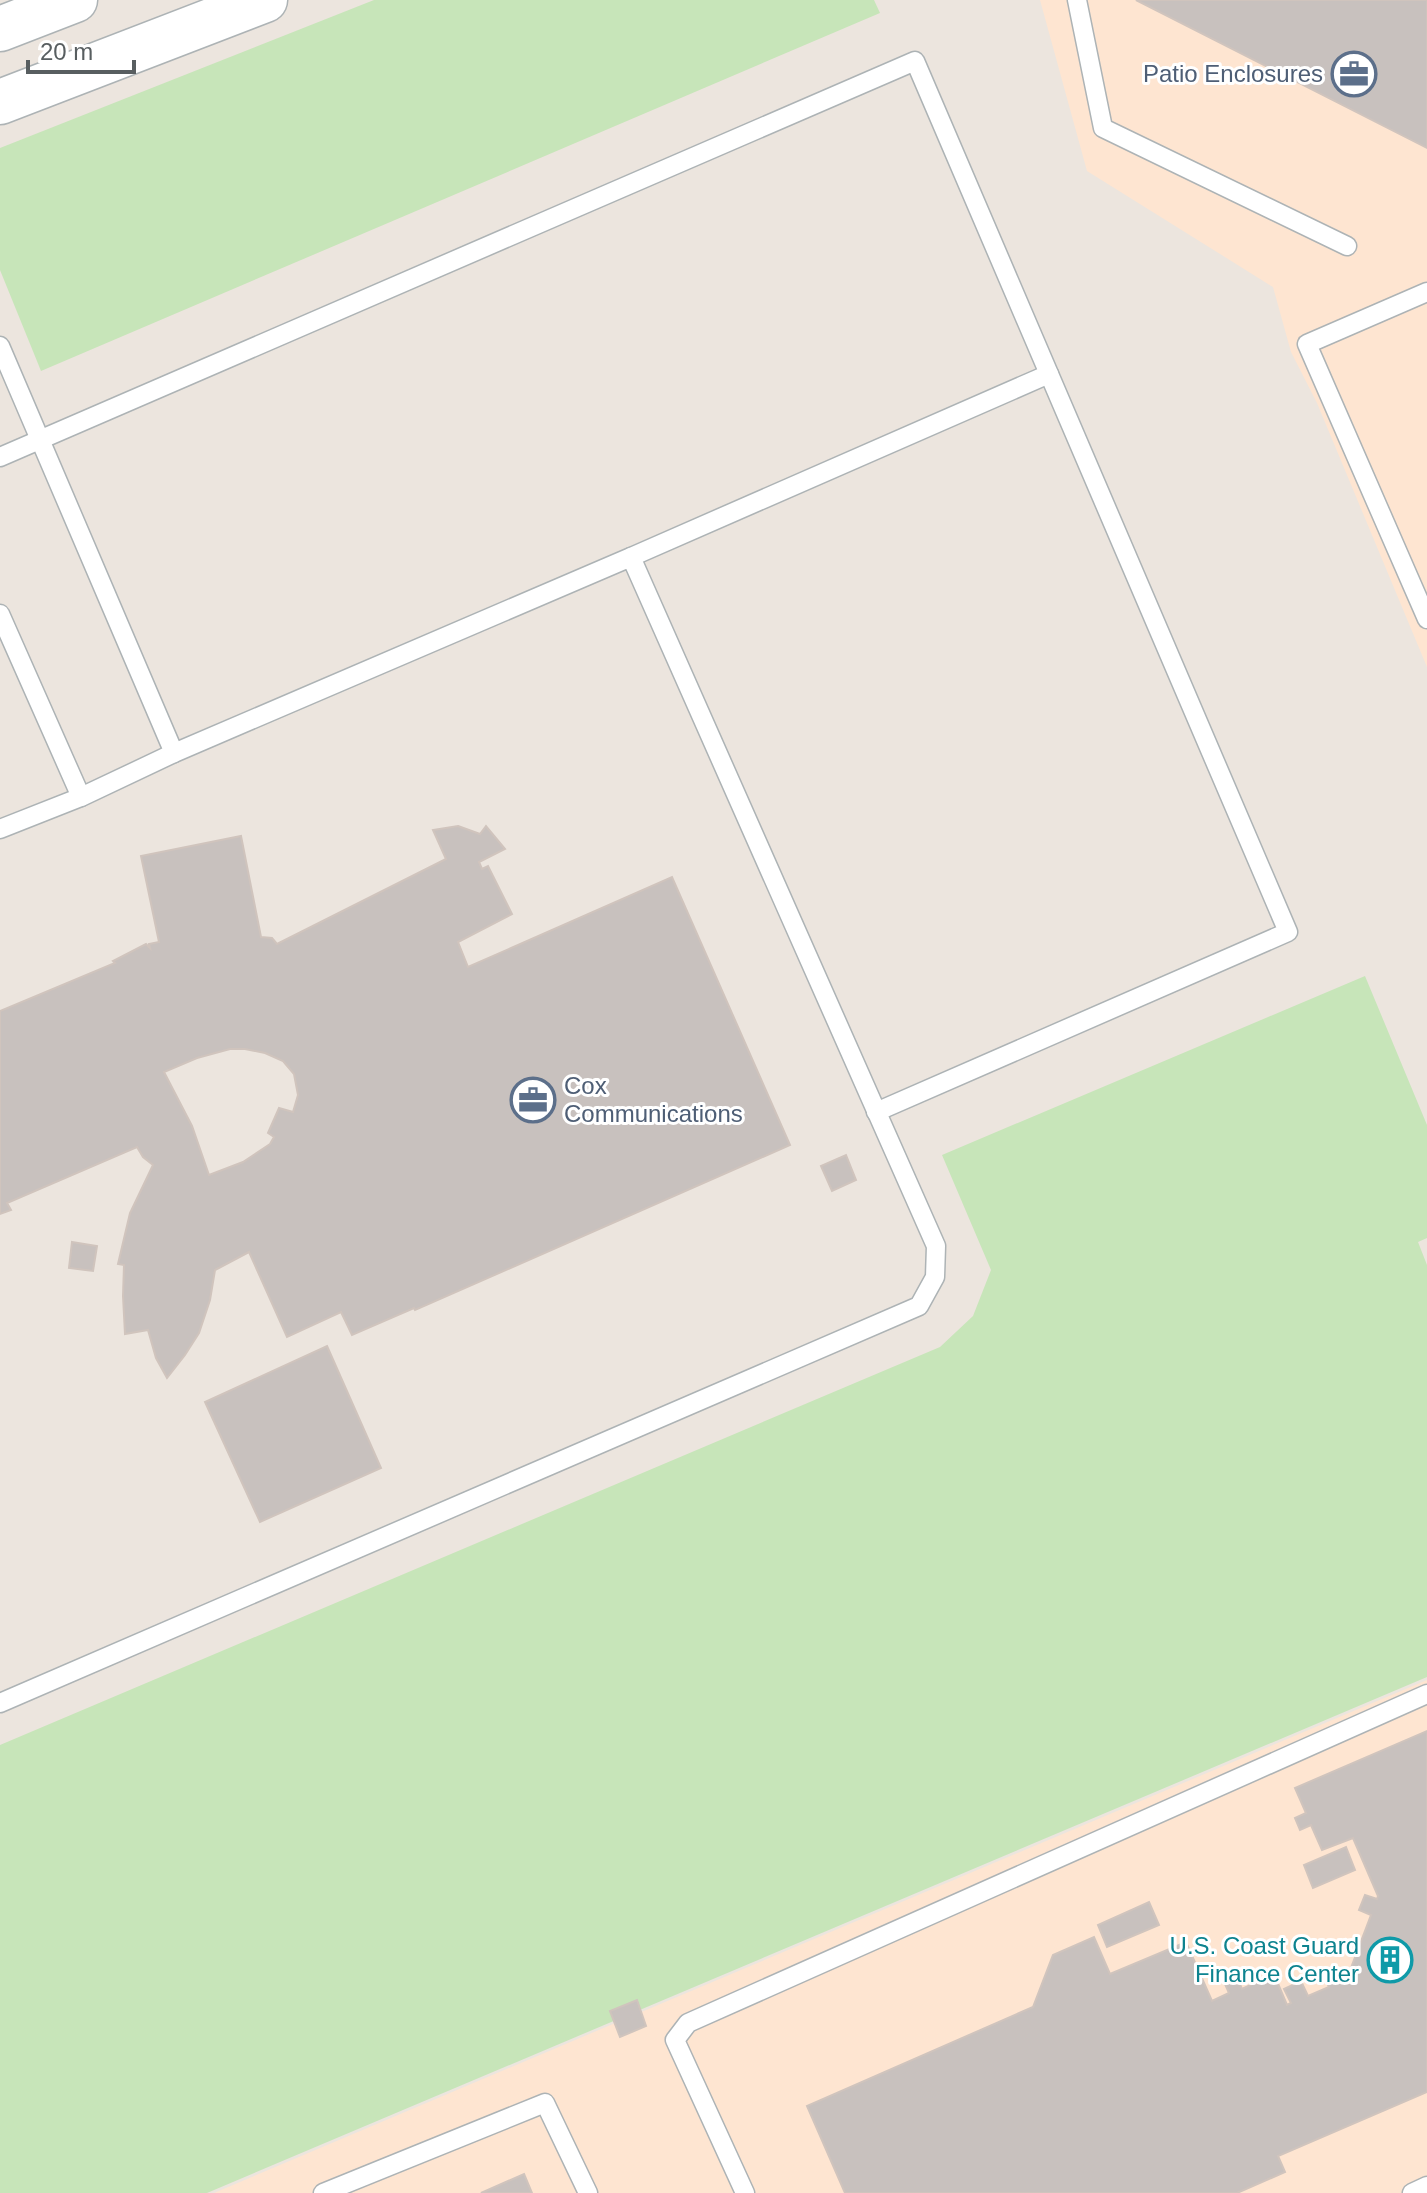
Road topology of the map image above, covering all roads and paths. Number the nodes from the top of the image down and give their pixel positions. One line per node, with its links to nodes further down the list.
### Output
1 (75, 0): 4 (street)
2 (265, 0): 5 (street)
3 (1077, 0): 6 (lane)
4 (0, 29)
5 (0, 102)
6 (1347, 246)
7 (1427, 292): 14 (lane)
8 (0, 346): 10 (lane)
9 (1049, 374): 10 (lane); 12 (lane); 18 (lane)
10 (40, 439): 11 (lane); 15 (lane)
11 (0, 457)
12 (631, 557): 15 (lane); 18 (lane)
13 (0, 614): 16 (lane)
14 (1427, 619)
15 (174, 753): 16 (lane)
16 (81, 797): 17 (lane)
17 (0, 829)
18 (876, 1112): 20 (lane)
19 (1427, 1694): 24 (lane)
20 (0, 1703)
21 (1427, 2186): 25 (lane)
22 (323, 2193): 23 (lane)
23 (588, 2193)
24 (745, 2193)
25 (1412, 2193)

